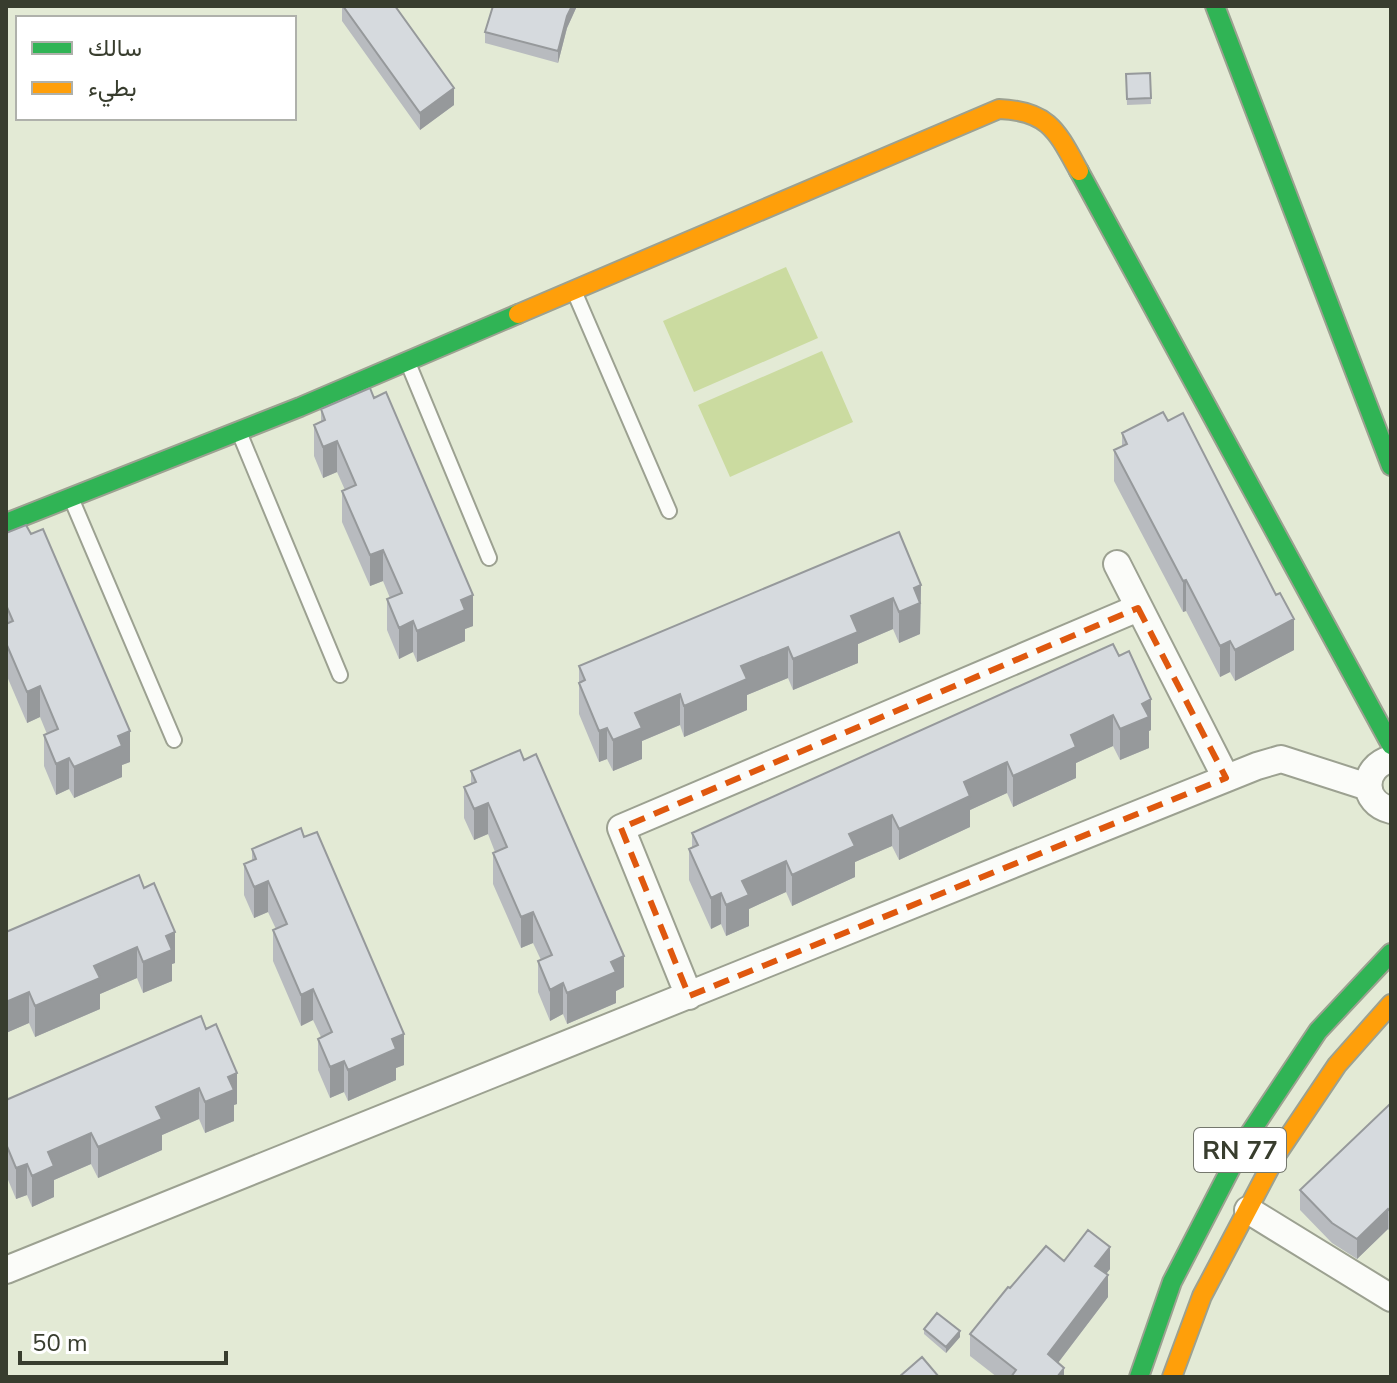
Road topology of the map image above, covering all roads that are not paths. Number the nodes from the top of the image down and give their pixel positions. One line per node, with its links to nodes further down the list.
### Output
1 (1215, 6): 5 (street)
2 (574, 290): 3 (street); 7 (lane); 14 (street)
3 (407, 362): 4 (street); 9 (lane)
4 (239, 431): 6 (street); 12 (lane)
5 (1391, 466)
6 (71, 498): 8 (street); 13 (lane)
7 (669, 511)
8 (6, 523)
9 (489, 558)
10 (1117, 564): 11 (street)
11 (1138, 608): 16 (street); 20 (street)
12 (340, 675)
13 (174, 740)
14 (1391, 745)
15 (1391, 759): 17 (street)
16 (1226, 778): 17 (street); 20 (street)
17 (1368, 787): 18 (street)
18 (1391, 810)
19 (1391, 953): 25 (street, RN 77)
20 (689, 996): 23 (street)
21 (1391, 1004): 22 (street, RN 77)
22 (1248, 1210): 24 (street); 26 (street, RN 77)
23 (6, 1270)
24 (1391, 1298)
25 (1139, 1377)
26 (1172, 1377)

